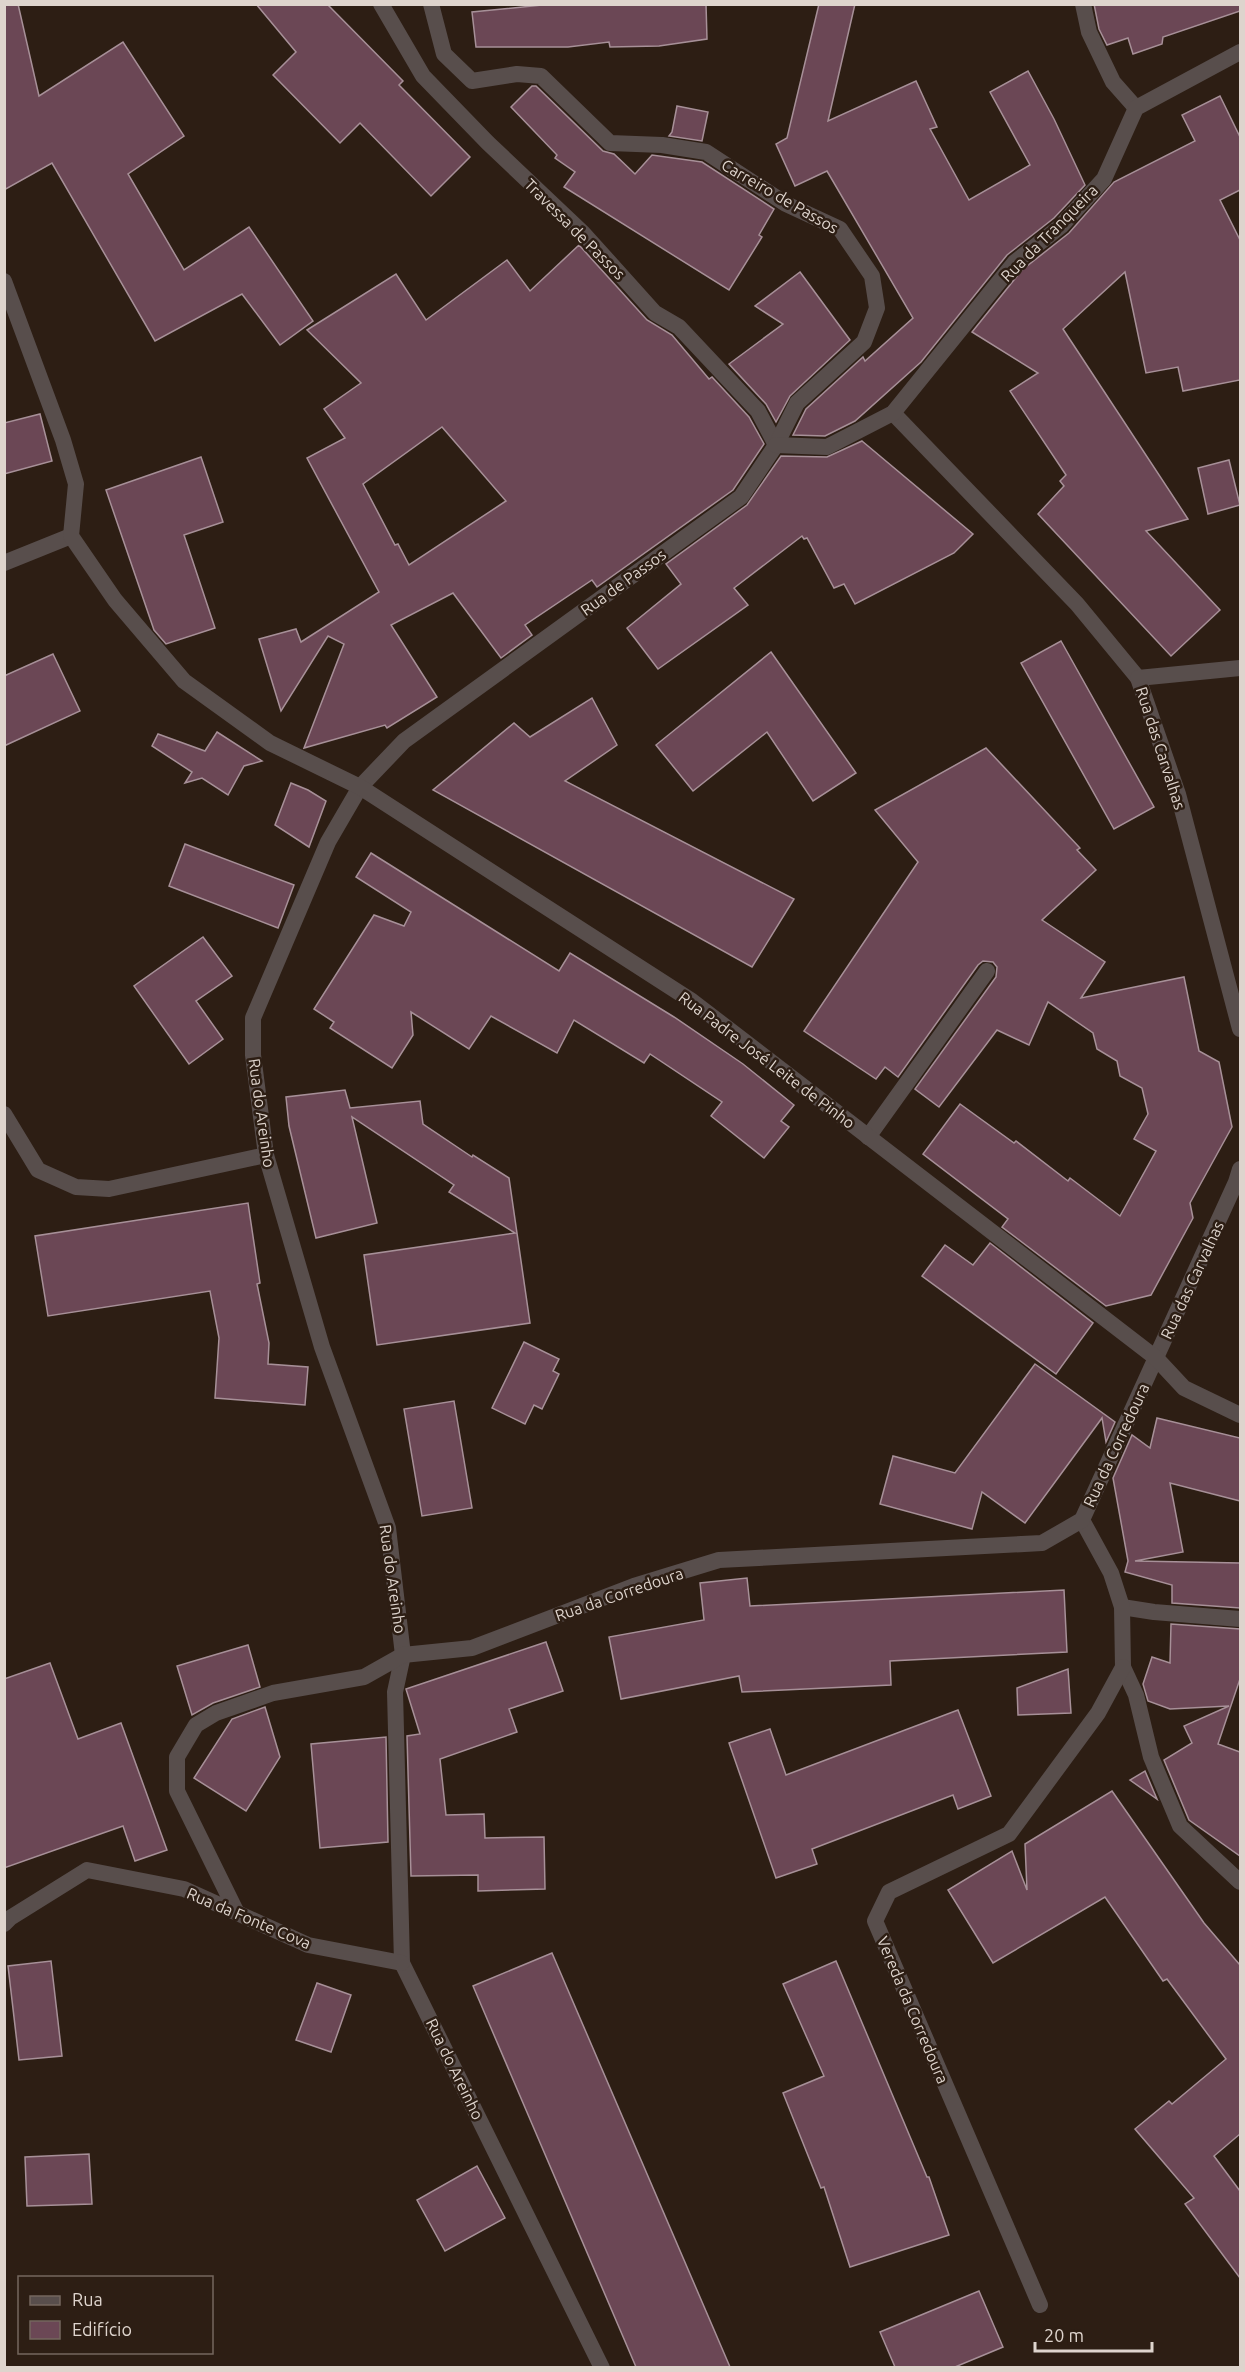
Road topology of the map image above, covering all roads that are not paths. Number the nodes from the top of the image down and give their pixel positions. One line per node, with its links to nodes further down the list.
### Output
1 (381, 4): 8 (street, Travessa de Passos)
2 (431, 4): 8 (street, Carreiro de Passos)
3 (1083, 4): 5 (street)
4 (1240, 52): 5 (street)
5 (1136, 108): 7 (street, Rua da Tranqueira)
6 (4, 281): 9 (street)
7 (893, 413): 8 (street); 12 (street, Rua das Carvalhas)
8 (776, 445): 13 (street, Rua de Passos)
9 (71, 536): 10 (street); 13 (street, Rua Padre José Leite de Pinho)
10 (4, 563)
11 (1240, 668): 12 (street)
12 (1138, 678): 15 (street, Rua das Carvalhas)
13 (360, 787): 17 (street, Rua Padre José Leite de Pinho); 18 (street, Rua do Areinho)
14 (987, 971): 17 (street)
15 (1240, 1029)
16 (4, 1114): 18 (street)
17 (868, 1137): 20 (street, Rua Padre José Leite de Pinho)
18 (266, 1155): 25 (street, Rua do Areinho)
19 (1240, 1169): 20 (street, Rua das Carvalhas)
20 (1156, 1358): 21 (street, Rua Padre José Leite de Pinho); 22 (street, Rua da Corredoura)
21 (1240, 1415)
22 (1082, 1520): 23 (street); 25 (street, Rua da Corredoura)
23 (1122, 1607): 24 (street); 26 (street)
24 (1240, 1619)
25 (403, 1655): 28 (street, Rua da Corredoura); 30 (street, Rua do Areinho)
26 (1123, 1667): 27 (street); 31 (street, Vereda da Corredoura)
27 (1240, 1882)
28 (237, 1913): 29 (street, Rua da Fonte Cova); 30 (street, Rua da Fonte Cova)
29 (4, 1924)
30 (402, 1963): 32 (street, Rua do Areinho)
31 (1040, 2306)
32 (603, 2367)

